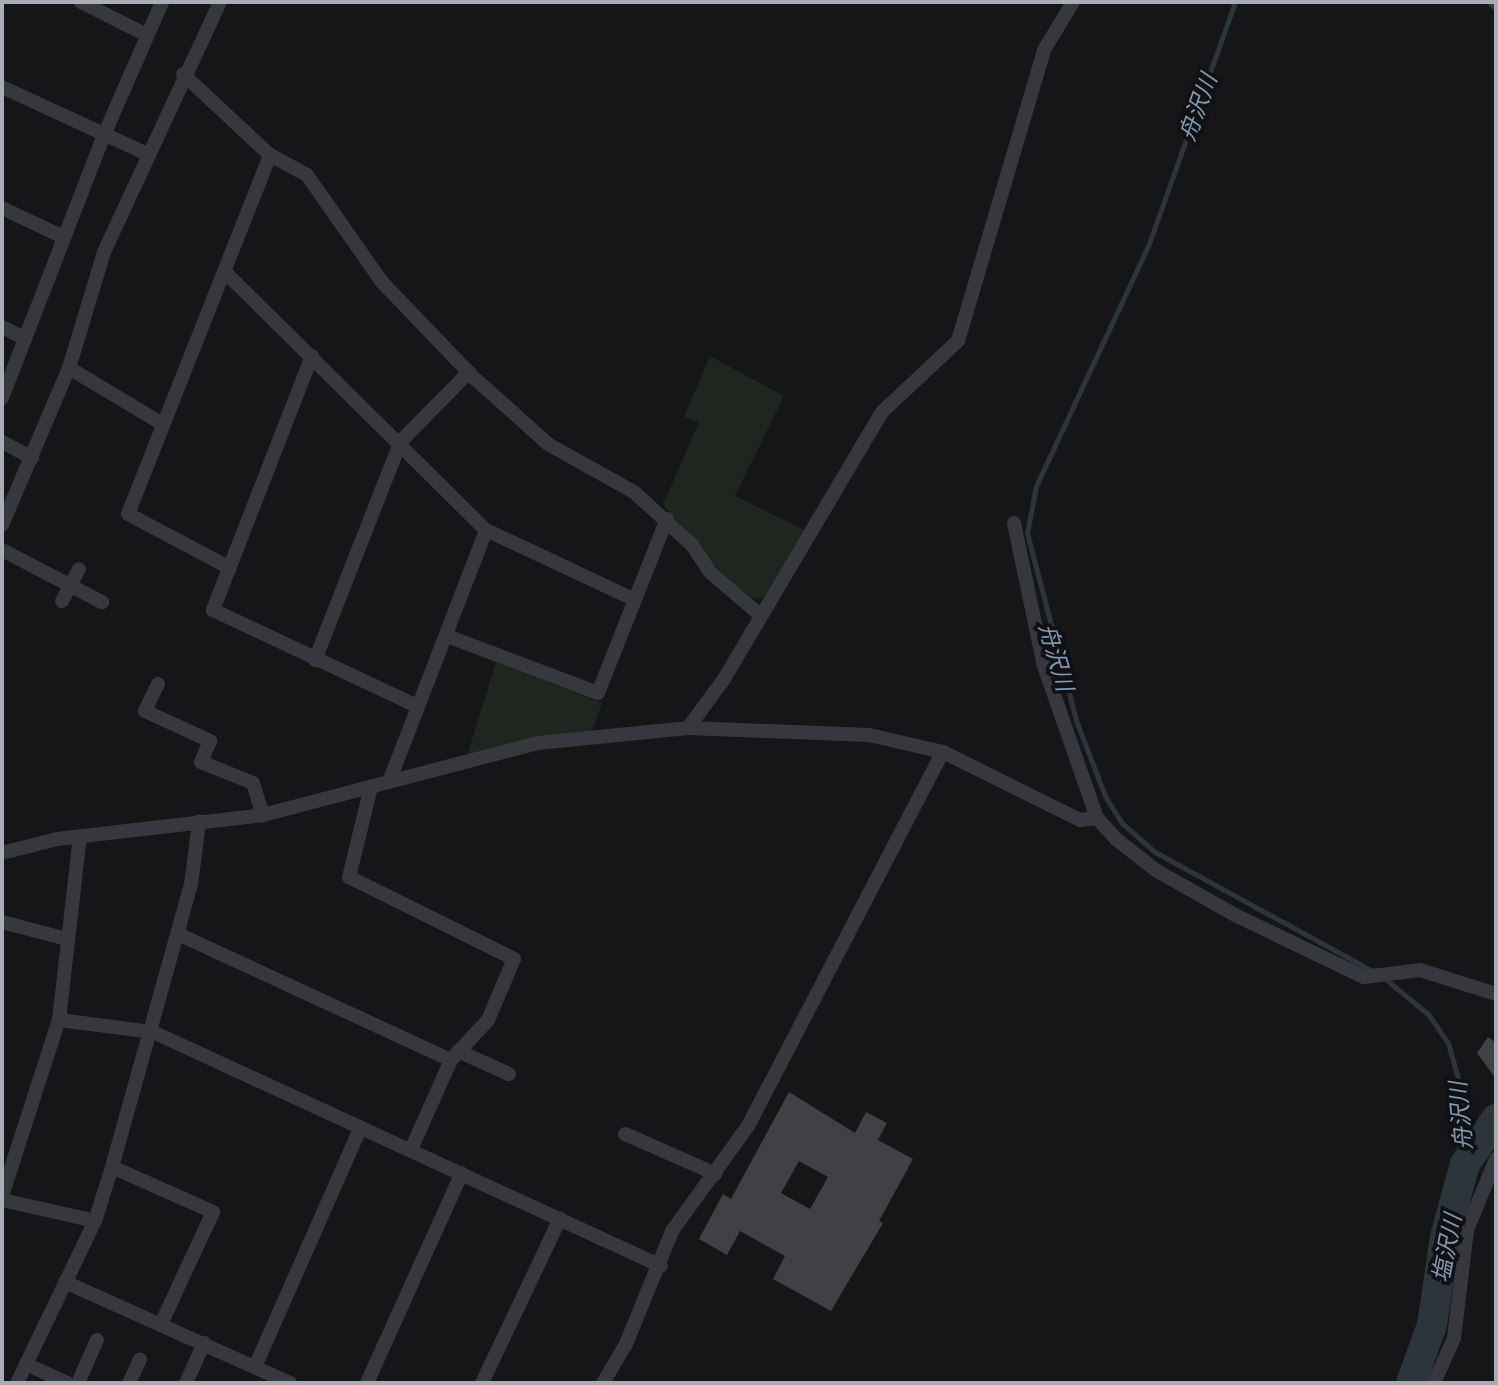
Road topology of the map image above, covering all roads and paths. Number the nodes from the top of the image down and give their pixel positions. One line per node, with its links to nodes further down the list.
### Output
1 (80, 2): 5 (street)
2 (162, 2): 5 (street)
3 (220, 2): 6 (street)
4 (1073, 2): 35 (street)
5 (148, 35): 8 (street)
6 (184, 74): 9 (street); 10 (street)
7 (2, 87): 8 (street)
8 (104, 135): 9 (street); 12 (street)
9 (149, 155): 17 (street)
10 (270, 155): 13 (street); 18 (street)
11 (2, 208): 12 (street)
12 (63, 237): 15 (street)
13 (225, 272): 16 (street); 20 (street)
14 (2, 327): 15 (street)
15 (24, 338): 19 (street)
16 (312, 356): 21 (street); 29 (street)
17 (69, 368): 20 (street); 23 (street)
18 (468, 372): 21 (street); 24 (street)
19 (2, 398)
20 (161, 423): 29 (street)
21 (401, 441): 27 (street); 37 (street)
22 (2, 442): 23 (street)
23 (32, 457): 26 (street)
24 (667, 519): 32 (street); 35 (street)
25 (1014, 523): 45 (street)
26 (2, 526)
27 (486, 530): 32 (street); 36 (street)
28 (2, 550): 31 (street)
29 (230, 568): 37 (street)
30 (79, 569): 31 (street)
31 (70, 585): 33 (street); 34 (street)
32 (632, 599): 36 (street)
33 (62, 601)
34 (102, 601)
35 (760, 615): 40 (street)
36 (447, 636): 39 (street)
37 (315, 660): 39 (street)
38 (158, 684): 44 (street)
39 (417, 706): 42 (street)
40 (688, 728): 41 (street); 42 (street)
41 (943, 752): 45 (street); 63 (street)
42 (388, 782): 43 (street)
43 (370, 791): 44 (street); 55 (street)
44 (263, 815): 46 (street)
45 (1097, 818): 52 (street)
46 (198, 822): 47 (street); 50 (street)
47 (80, 837): 48 (street); 51 (street)
48 (2, 853)
49 (2, 922): 51 (street)
50 (178, 934): 54 (street); 55 (street)
51 (66, 939): 53 (street)
52 (1496, 995)
53 (59, 1020): 54 (street); 64 (street)
54 (153, 1032): 57 (street); 61 (street)
55 (455, 1056): 56 (street); 59 (street)
56 (509, 1074)
57 (361, 1127): 59 (street); 74 (street)
58 (625, 1134): 63 (street)
59 (411, 1150): 62 (street)
60 (1496, 1159): 84 (street)
61 (112, 1167): 66 (street); 69 (street)
62 (462, 1174): 65 (street); 81 (street)
63 (716, 1174): 67 (street)
64 (2, 1198): 66 (street)
65 (560, 1219): 67 (street); 82 (street)
66 (95, 1221): 68 (street)
67 (661, 1266): 83 (street)
68 (65, 1282): 69 (street); 73 (street)
69 (162, 1324): 71 (street)
70 (97, 1340): 77 (street)
71 (204, 1343): 74 (street); 79 (street)
72 (140, 1359): 78 (street)
73 (26, 1364): 75 (street); 76 (street)
74 (255, 1367): 80 (street)
75 (17, 1383)
76 (67, 1383)
77 (78, 1383)
78 (129, 1383)
79 (186, 1383)
80 (290, 1383)
81 (367, 1383)
82 (482, 1383)
83 (603, 1383)
84 (1434, 1383)

